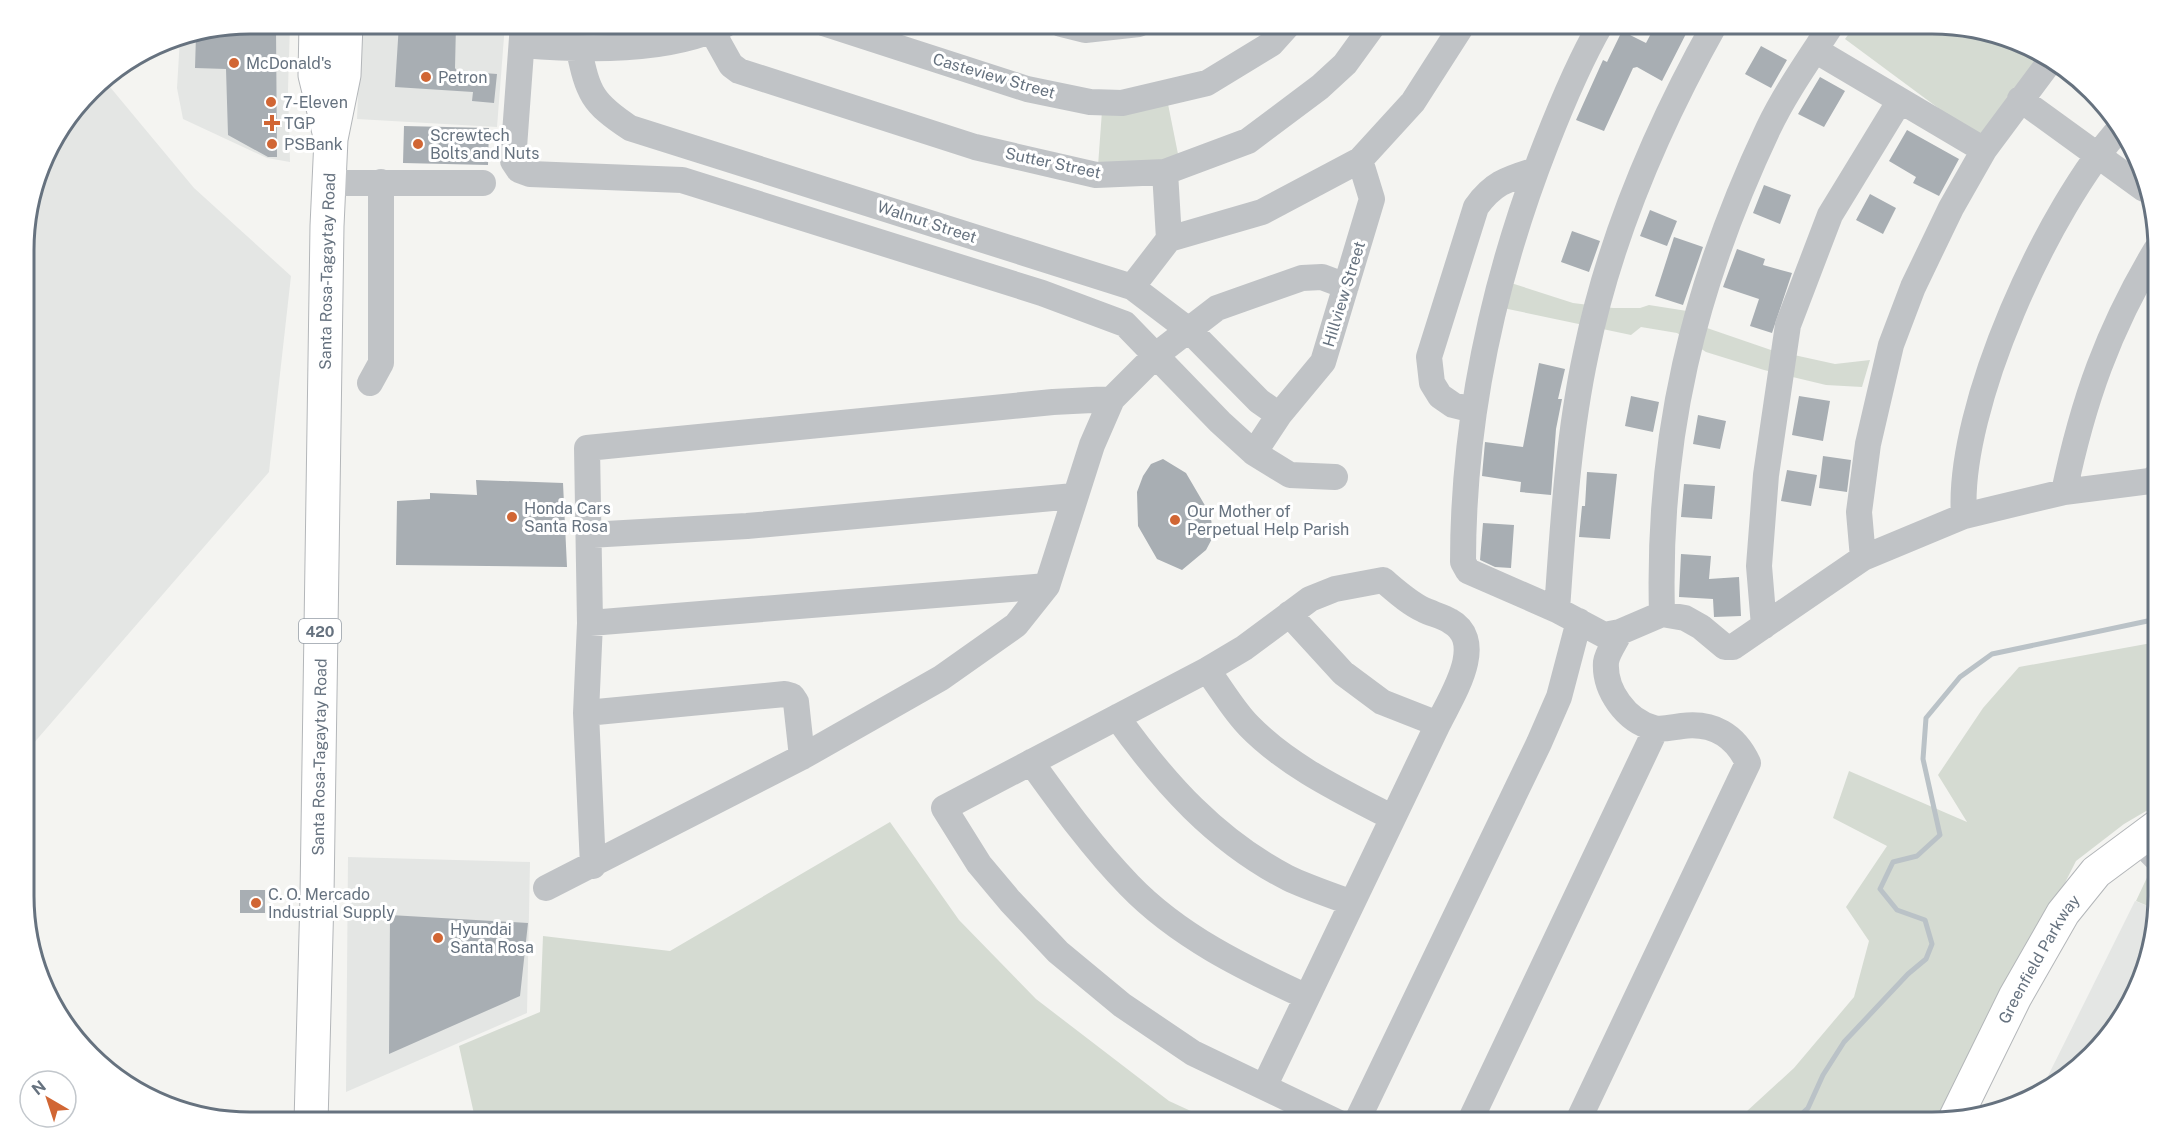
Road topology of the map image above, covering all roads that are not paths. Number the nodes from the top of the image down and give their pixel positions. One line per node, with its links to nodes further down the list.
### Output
1 (316, 34): 19 (main road, Santa Rosa-Tagaytay Road / 420)
2 (346, 34): 19 (main road, Santa Rosa-Tagaytay Road / 420)
3 (522, 34): 13 (street); 34 (street)
4 (692, 34): 13 (street)
5 (721, 34): 24 (street, Sutter Street)
6 (857, 34): 7 (street, Casteview Street)
7 (1280, 34)
8 (1367, 34): 24 (street, Sutter Street)
9 (1457, 34): 22 (street)
10 (1596, 34): 23 (street)
11 (1709, 34): 50 (street)
12 (1825, 34): 14 (street)
13 (579, 50): 32 (street, Walnut Street)
14 (1815, 50): 17 (street); 49 (street)
15 (2046, 67): 16 (street)
16 (2020, 99): 20 (street); 21 (street)
17 (1899, 102): 20 (street); 52 (street)
18 (2114, 135): 21 (street)
19 (331, 139): 26 (main road, Santa Rosa-Tagaytay Road / 420)
20 (1984, 150): 46 (street)
21 (2097, 154): 28 (street); 44 (street)
22 (1360, 160): 29 (street); 31 (street, Hillview Street)
23 (1536, 170): 37 (street); 37 (street)
24 (1165, 172): 29 (street)
25 (381, 182): 26 (street); 27 (street); 35 (street)
26 (328, 183): 69 (main road, Santa Rosa-Tagaytay Road / 420)
27 (483, 183)
28 (2137, 184)
29 (1169, 239): 32 (street)
30 (2148, 265): 42 (street)
31 (1346, 286): 33 (street); 38 (street, Hillview Street)
32 (1132, 287): 33 (street, Walnut Street)
33 (1190, 331): 34 (street); 38 (street, Walnut Street)
34 (1156, 355): 36 (street); 39 (street)
35 (370, 383)
36 (1112, 399): 43 (street); 45 (street)
37 (1473, 410): 50 (street)
38 (1279, 416): 39 (street, Hillview Street)
39 (1254, 453): 40 (street)
40 (1335, 477)
41 (2148, 481): 42 (street)
42 (2064, 492): 44 (street)
43 (1074, 496): 45 (street); 47 (street)
44 (1964, 516): 46 (street)
45 (589, 536): 51 (street)
46 (1863, 558): 52 (street)
47 (1047, 586): 51 (street); 59 (street)
48 (1289, 614): 54 (street); 57 (street); 57 (street)
49 (1662, 614): 52 (street); 53 (street)
50 (1568, 615): 53 (street); 71 (street)
51 (590, 623): 55 (street)
52 (1764, 626)
53 (1620, 632): 58 (street)
54 (1207, 670): 56 (street); 61 (street)
55 (586, 713): 59 (street); 63 (street)
56 (1118, 717): 60 (street); 65 (street)
57 (1438, 724): 61 (street)
58 (1656, 729): 72 (street); 73 (street)
59 (802, 757): 63 (street)
60 (1031, 762): 66 (street); 67 (street)
61 (1393, 818): 65 (street)
62 (2148, 844): 68 (main road, Greenfield Parkway)
63 (593, 866): 64 (street)
64 (546, 888)
65 (1352, 903): 66 (street)
66 (1307, 997): 67 (street)
67 (1264, 1087): 70 (street)
68 (1959, 1111)
69 (311, 1112)
70 (1316, 1112)
71 (1361, 1112)
72 (1474, 1112)
73 (1582, 1112)

